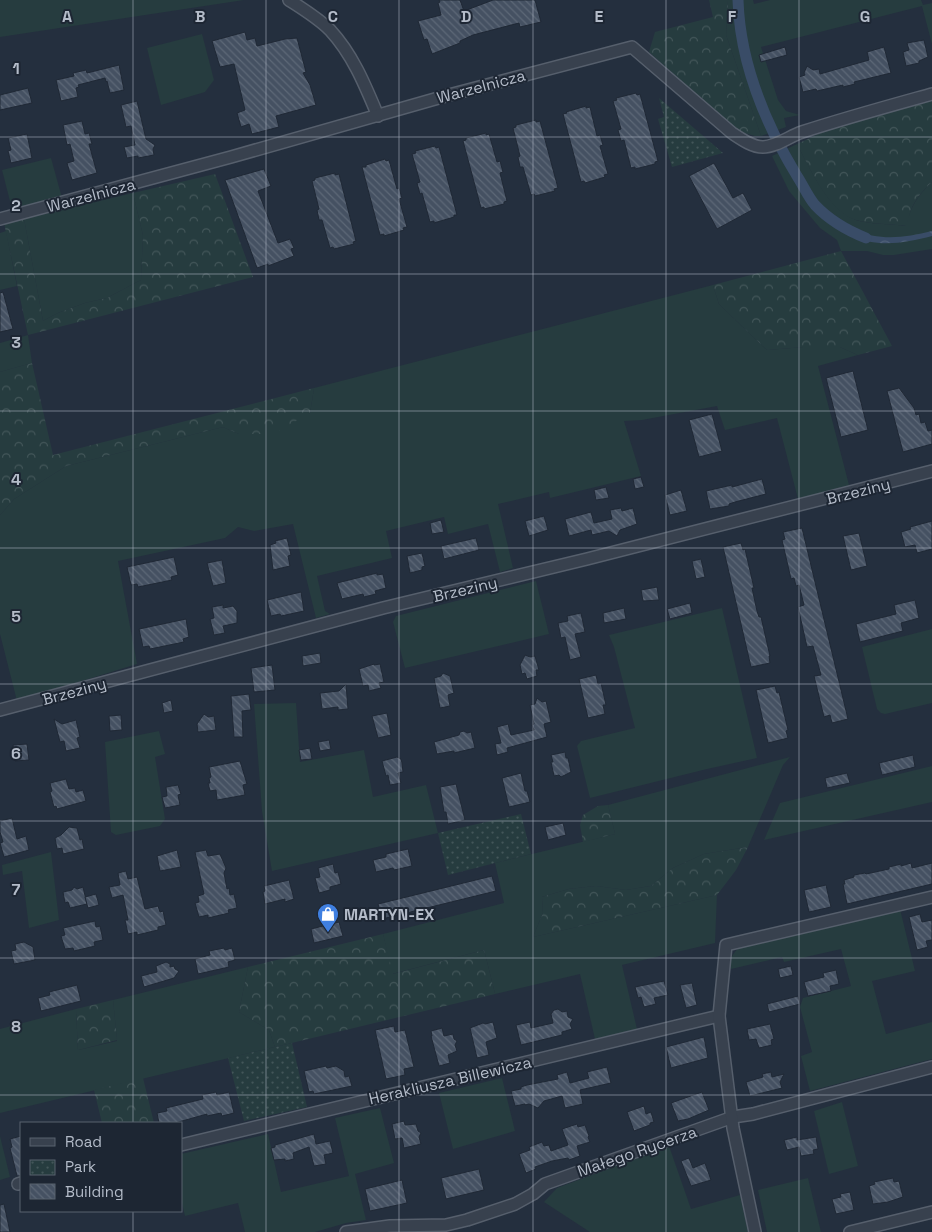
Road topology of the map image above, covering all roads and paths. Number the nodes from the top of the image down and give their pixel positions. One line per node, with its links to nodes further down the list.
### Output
1 (289, 0): 3 (street)
2 (932, 94): 3 (street, Warzelnicza)
3 (378, 116): 4 (street, Warzelnicza)
4 (0, 219)
5 (932, 471): 6 (street, Brzeziny)
6 (0, 710)
7 (932, 897): 8 (street)
8 (719, 1016): 10 (street); 11 (street, Herakliusza Billewicza)
9 (932, 1067): 10 (street, Małego Rycerza)
10 (733, 1118): 13 (street, Małego Rycerza); 14 (street)
11 (182, 1144)
12 (932, 1212): 15 (street)
13 (346, 1232)
14 (755, 1232)
15 (850, 1232)

